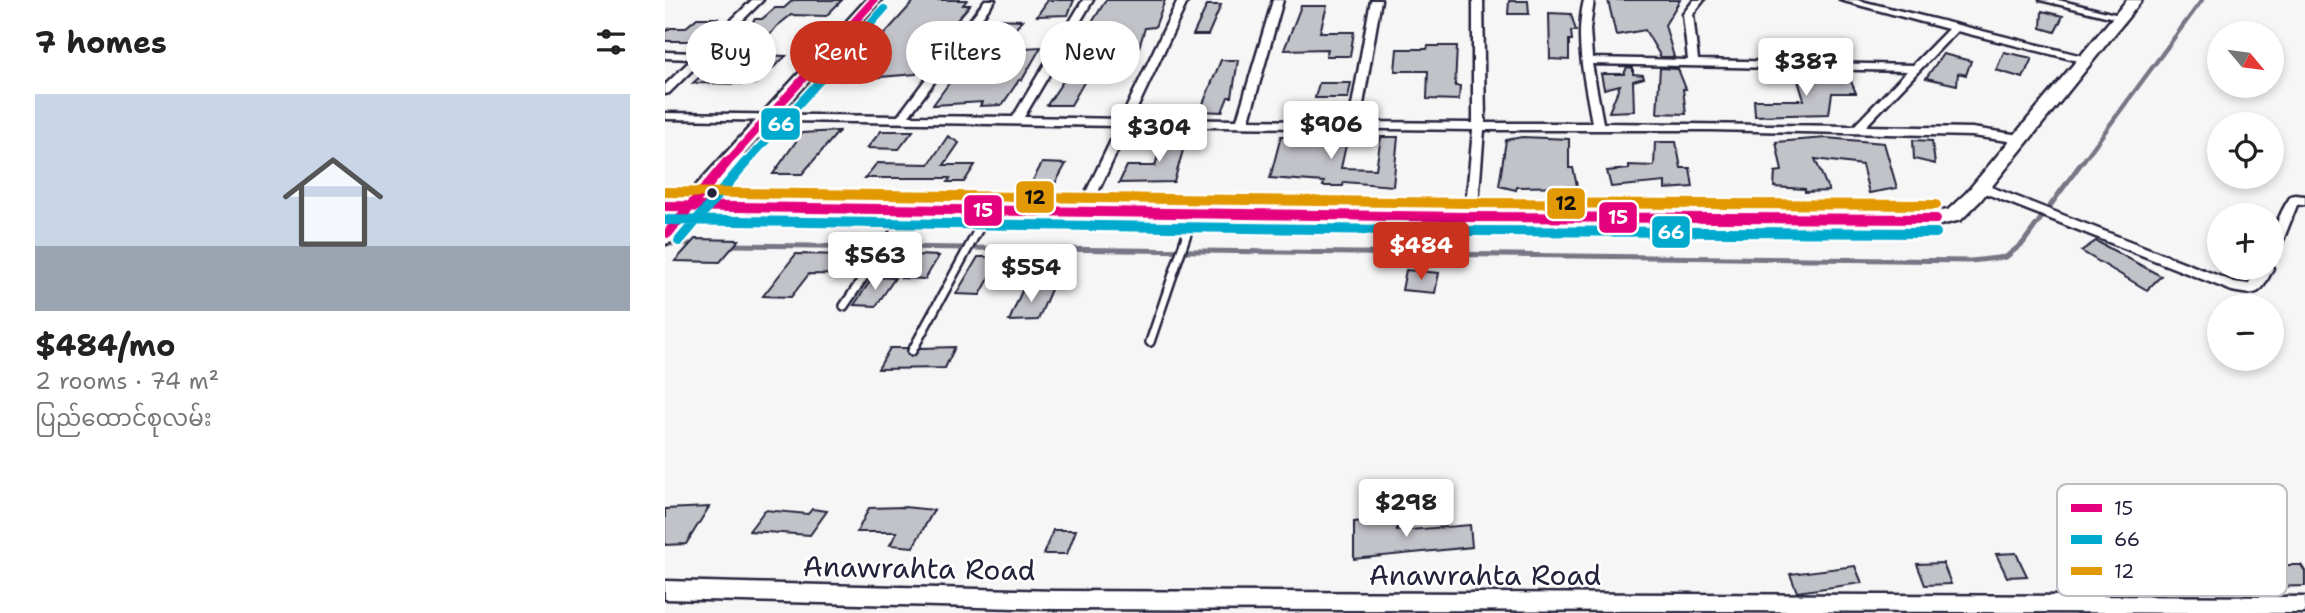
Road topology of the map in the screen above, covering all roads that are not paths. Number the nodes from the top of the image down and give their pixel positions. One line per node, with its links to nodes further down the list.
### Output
1 (758, 0): 15 (street)
2 (874, 0): 26 (main road)
3 (990, 0): 27 (street)
4 (1088, 0): 28 (street)
5 (1183, 0): 29 (street)
6 (1278, 0): 30 (street)
7 (1376, 0): 31 (street)
8 (1478, 0): 33 (street)
9 (1589, 0): 20 (street)
10 (1699, 0): 21 (street)
11 (1845, 0): 16 (street)
12 (2045, 0): 14 (street)
13 (2135, 0): 14 (main road)
14 (2122, 17): 19 (main road)
15 (737, 21)
16 (1955, 27): 19 (street); 22 (street)
17 (665, 55): 18 (street)
18 (686, 56)
19 (2087, 60): 35 (main road)
20 (1588, 61): 21 (street); 32 (street)
21 (1693, 62): 22 (street)
22 (1916, 68): 34 (street)
23 (686, 70): 24 (street)
24 (665, 90)
25 (665, 116): 26 (street)
26 (770, 117): 27 (street); 39 (main road)
27 (901, 119): 28 (street)
28 (1016, 121): 29 (street)
29 (1127, 122): 30 (street); 42 (street)
30 (1242, 124): 31 (street)
31 (1354, 125): 33 (street)
32 (1598, 126): 33 (street); 34 (street)
33 (1479, 127): 44 (street)
34 (1857, 129): 35 (street)
35 (2023, 139): 36 (main road)
36 (1981, 187): 44 (main road); 47 (street)
37 (2305, 200): 45 (street)
38 (665, 206): 39 (main road)
39 (688, 206): 40 (main road); 46 (main road)
40 (910, 209): 41 (main road); 50 (lane)
41 (989, 210): 42 (main road); 52 (lane)
42 (1083, 211): 43 (main road)
43 (1194, 213): 44 (main road); 51 (lane)
44 (1471, 217)
45 (2284, 222)
46 (665, 237)
47 (2207, 276)
48 (2217, 280): 49 (street)
49 (2260, 280)
50 (844, 306)
51 (1150, 342)
52 (912, 351)
53 (665, 590): 54 (street, Anawrahta Road)
54 (1054, 606): 56 (street, Anawrahta Road)
55 (2305, 606): 56 (street, Anawrahta Road)
56 (1803, 609)

